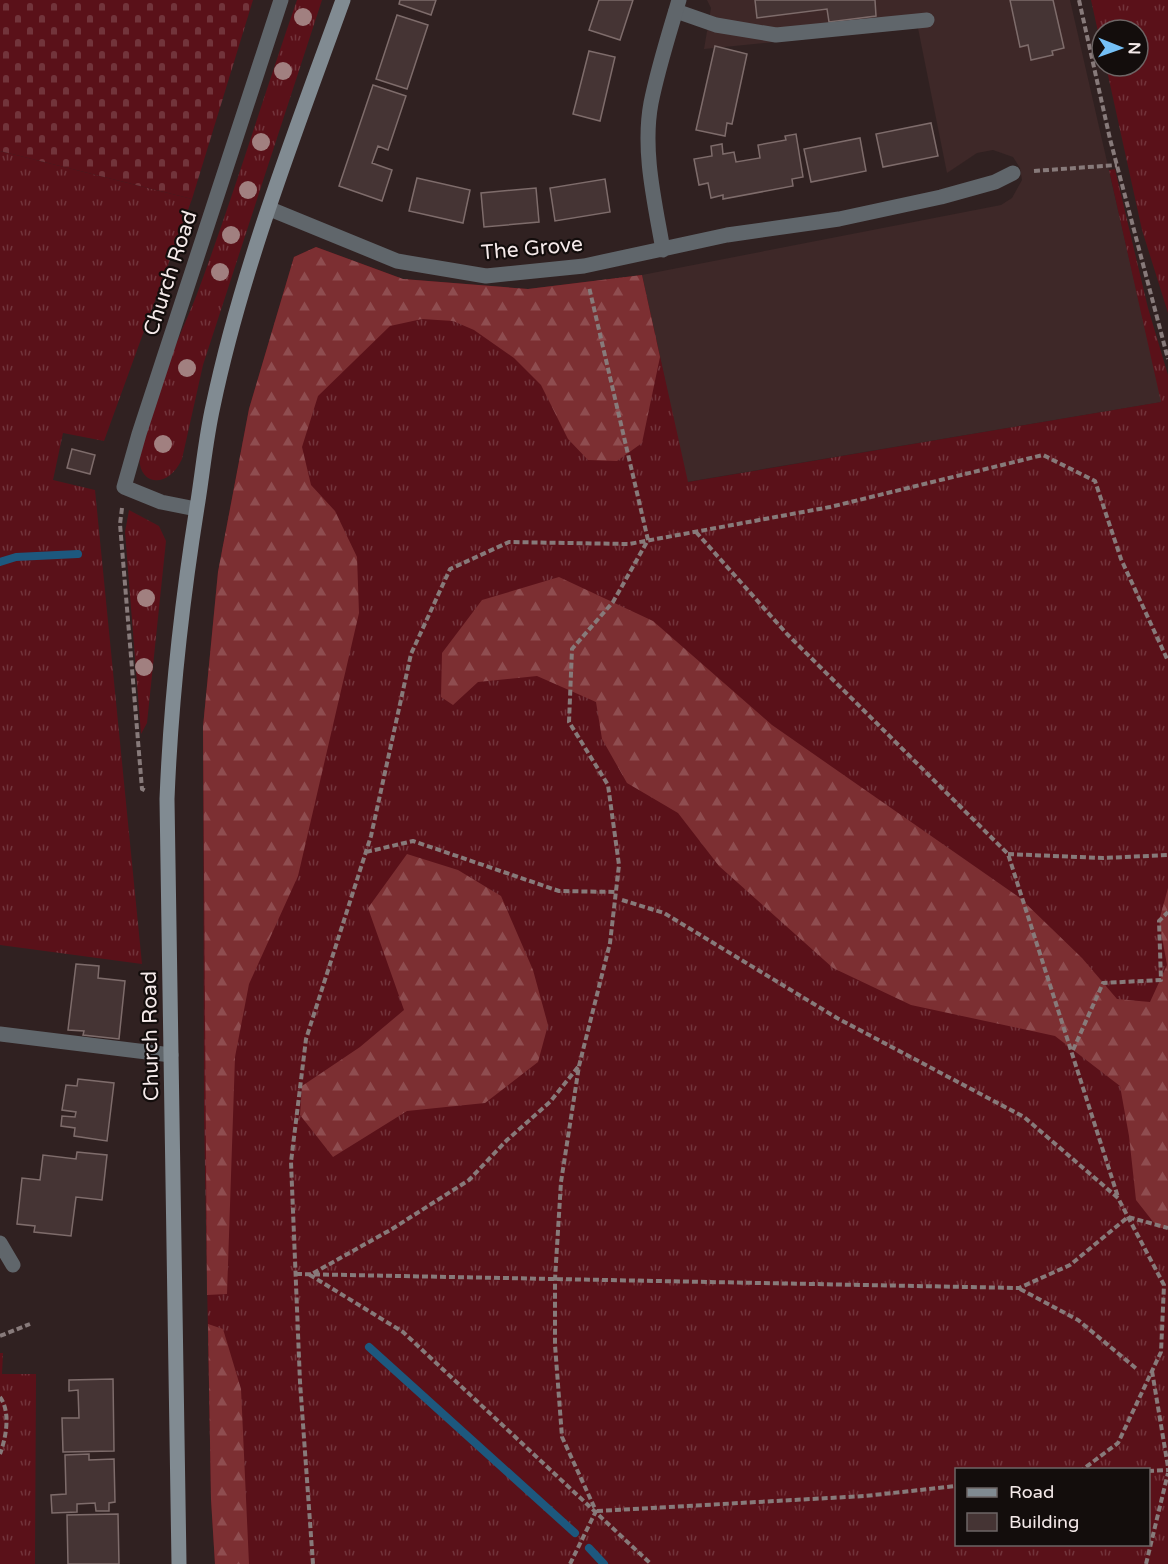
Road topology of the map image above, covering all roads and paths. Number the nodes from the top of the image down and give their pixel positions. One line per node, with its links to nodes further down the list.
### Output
1 (281, 0): 12 (street, Church Road)
2 (343, 0): 8 (main road, Church Road)
3 (1079, 0): 6 (path)
4 (677, 5): 5 (street); 9 (street)
5 (927, 20)
6 (1117, 165): 7 (path); 11 (path)
7 (1013, 173): 9 (street, The Grove)
8 (270, 209): 10 (street, The Grove); 13 (main road, Church Road)
9 (663, 250): 10 (street, The Grove)
10 (584, 266): 15 (path)
11 (1168, 359)
12 (124, 487): 13 (street); 17 (path)
13 (196, 508): 17 (main road, Church Road)
14 (696, 532): 15 (path); 16 (path); 19 (path)
15 (648, 540): 18 (path); 21 (path)
16 (1168, 661)
17 (167, 798): 26 (main road, Church Road)
18 (366, 852): 21 (path); 33 (path)
19 (1008, 854): 20 (path); 25 (path)
20 (1168, 855)
21 (616, 892): 27 (path)
22 (622, 900): 28 (path)
23 (1168, 912): 25 (path)
24 (0, 1034): 26 (street)
25 (1073, 1050): 28 (path)
26 (171, 1055): 49 (main road, Church Road)
27 (579, 1066): 34 (path); 35 (path)
28 (1119, 1198): 29 (path)
29 (1128, 1217): 30 (path); 36 (path); 40 (path)
30 (1168, 1228)
31 (0, 1243): 32 (street)
32 (13, 1265)
33 (296, 1274): 34 (path); 50 (path)
34 (310, 1275): 35 (path); 48 (path)
35 (555, 1279): 36 (path); 48 (path)
36 (1019, 1288): 39 (path)
37 (30, 1324): 38 (path)
38 (0, 1336)
39 (1138, 1370)
40 (1152, 1371): 43 (path); 44 (path)
41 (0, 1397): 42 (path)
42 (0, 1454)
43 (1167, 1459): 45 (path)
44 (1085, 1468)
45 (1168, 1470): 46 (path); 53 (path)
46 (1150, 1471)
47 (955, 1486): 48 (path)
48 (596, 1511): 51 (path); 52 (path)
49 (180, 1564)
50 (313, 1564)
51 (570, 1564)
52 (651, 1564)
53 (1146, 1564)

